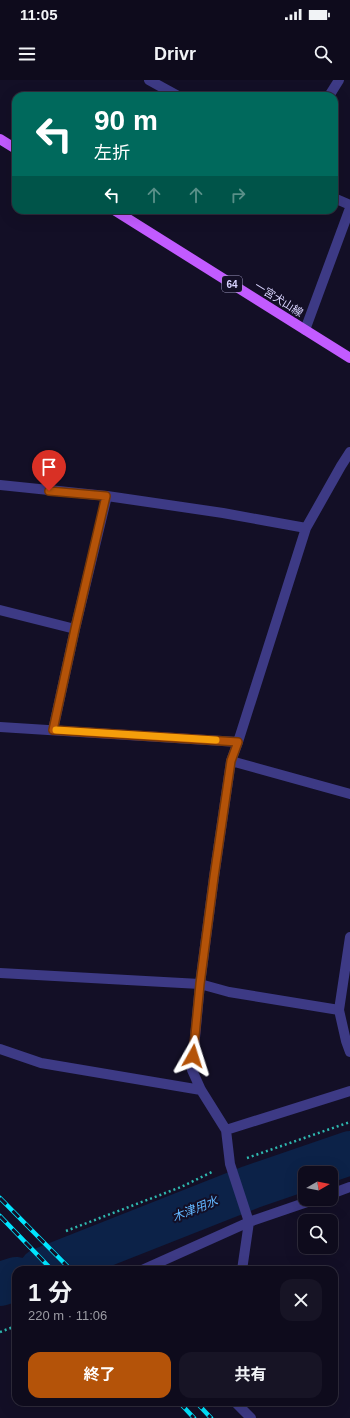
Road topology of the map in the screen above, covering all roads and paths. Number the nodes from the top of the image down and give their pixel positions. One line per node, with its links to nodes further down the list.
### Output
1 (149, 80): 3 (street)
2 (340, 80): 4 (street)
3 (171, 92)
4 (332, 92)
5 (0, 139): 6 (main road)
6 (12, 146)
7 (338, 200): 8 (street)
8 (350, 206): 10 (street)
9 (120, 214): 10 (main road, 一宮犬山線 / 64)
10 (304, 330): 11 (main road, 一宮犬山線 / 64)
11 (350, 358)
12 (350, 452): 15 (street)
13 (0, 485): 14 (street)
14 (106, 496): 15 (street); 17 (street)
15 (306, 528): 20 (street)
16 (0, 610): 17 (street)
17 (75, 629): 19 (street)
18 (0, 727): 19 (street)
19 (53, 730): 20 (street)
20 (238, 742): 21 (street)
21 (231, 761): 22 (street); 25 (street)
22 (350, 794)
23 (350, 937): 26 (street)
24 (0, 973): 25 (street)
25 (200, 984): 26 (street); 29 (street)
26 (339, 1010): 28 (street)
27 (0, 1049): 29 (street)
28 (350, 1052)
29 (201, 1090): 32 (street)
30 (350, 1091): 32 (street)
31 (350, 1122): 33 (path)
32 (226, 1130): 33 (street)
33 (230, 1164): 37 (street); 38 (path)
34 (350, 1187): 35 (street)
35 (338, 1191)
36 (298, 1205): 37 (street)
37 (248, 1222): 39 (street); 40 (street)
38 (66, 1231)
39 (151, 1266)
40 (242, 1266)
41 (12, 1328): 42 (path)
42 (0, 1332)
43 (239, 1406): 44 (street)
44 (250, 1418)

